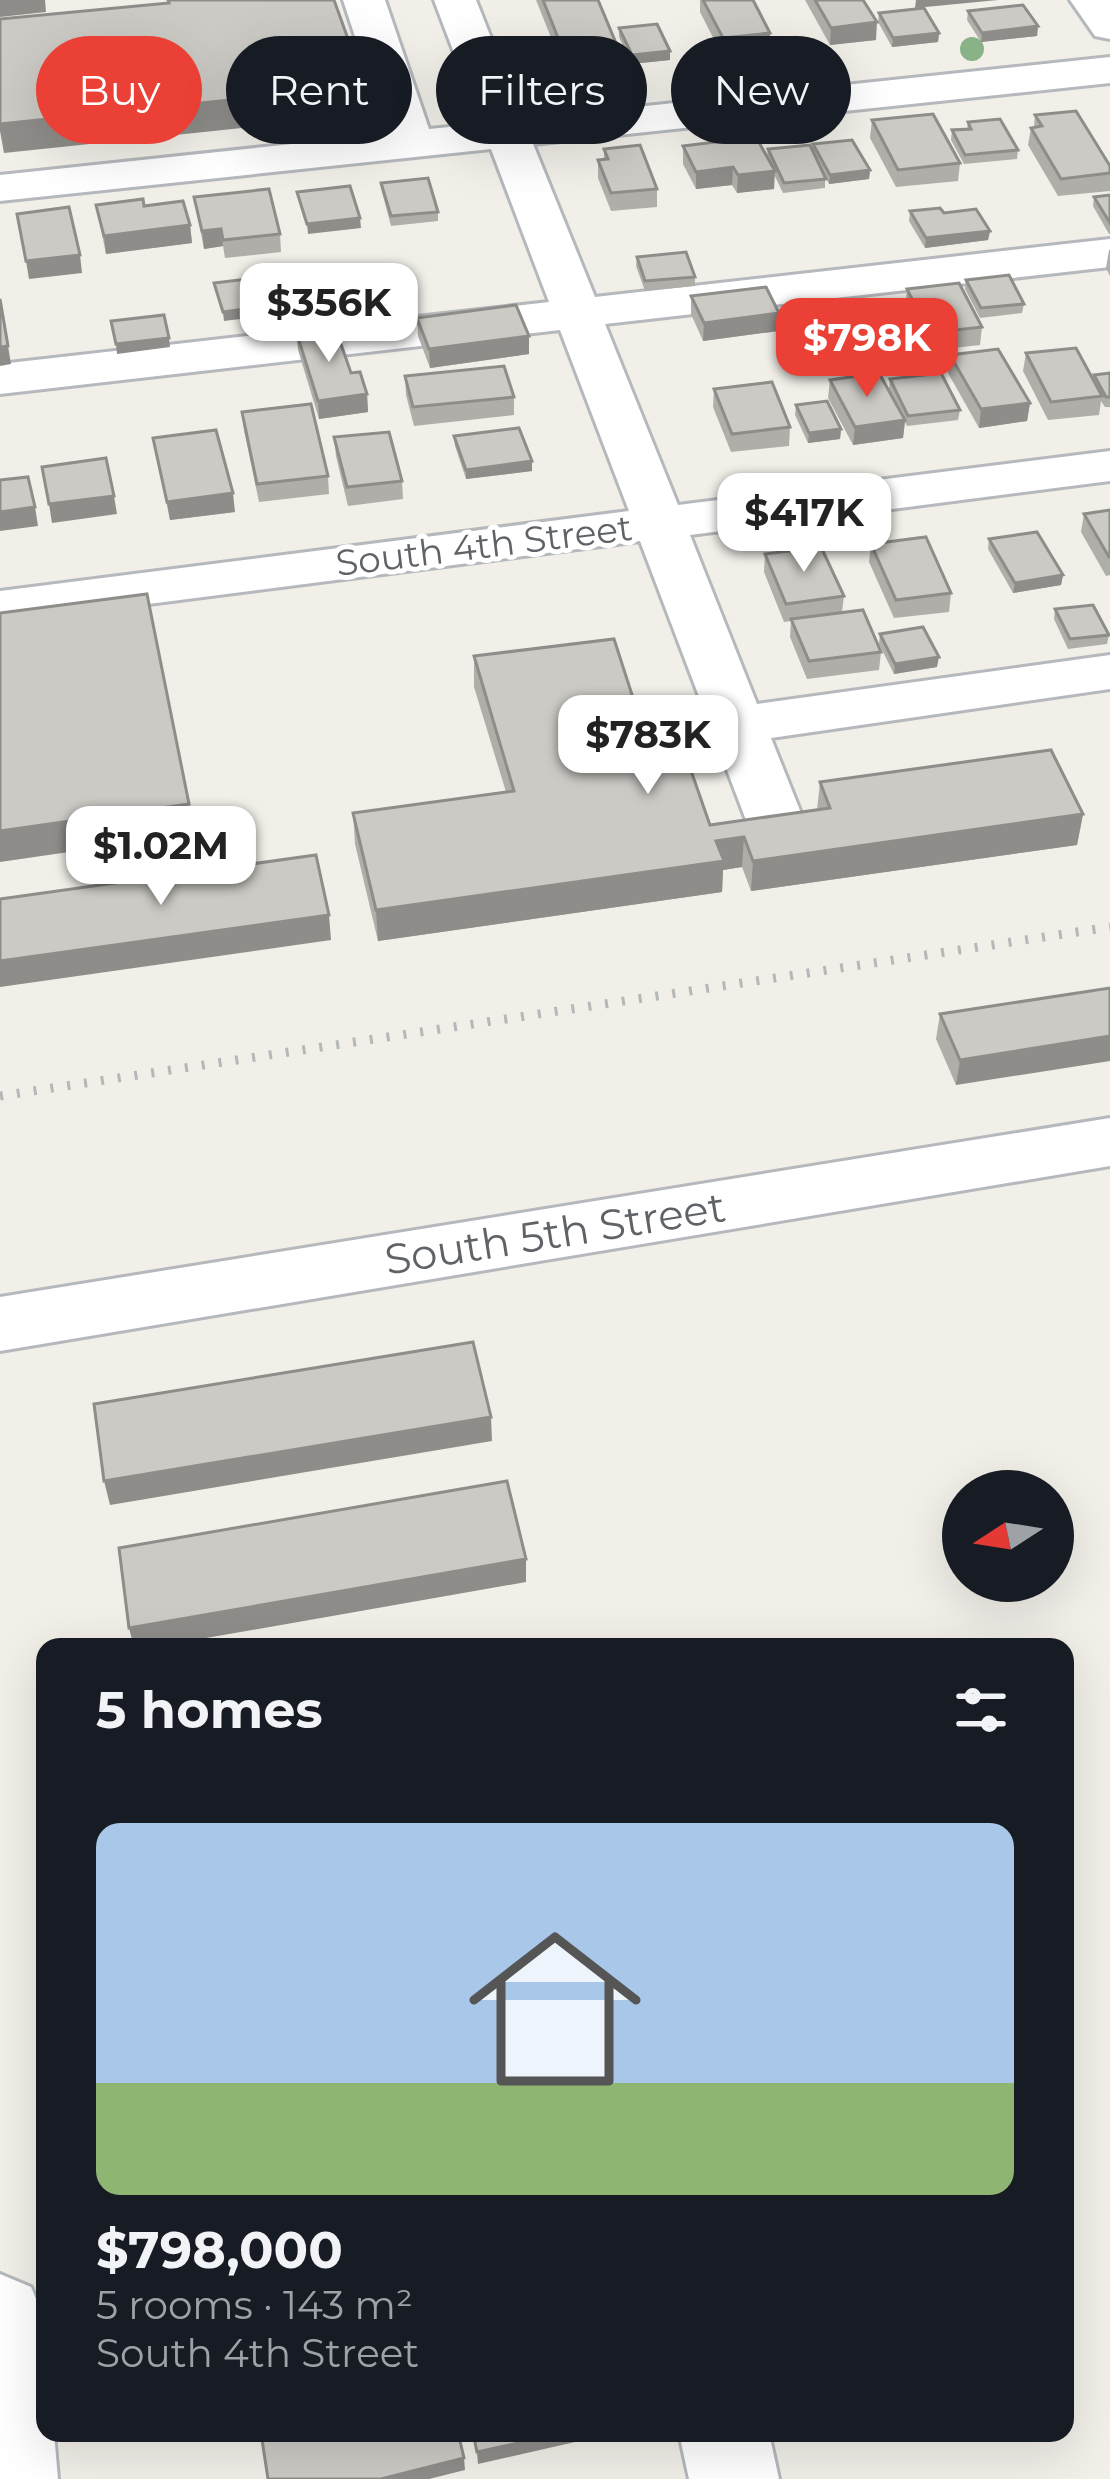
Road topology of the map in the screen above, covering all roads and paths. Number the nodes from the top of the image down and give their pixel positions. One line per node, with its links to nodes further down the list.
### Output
1 (364, 0): 5 (street)
2 (455, 0): 6 (street)
3 (1091, 0): 4 (street)
4 (1110, 28)
5 (376, 36)
6 (469, 36)
7 (1110, 70): 8 (street)
8 (647, 118)
9 (436, 140): 10 (street)
10 (412, 143)
11 (403, 144): 13 (street)
12 (512, 144): 15 (street)
13 (0, 188)
14 (1110, 253): 15 (street)
15 (577, 312): 16 (street); 18 (street)
16 (0, 379)
17 (1110, 466): 18 (street, South 4th Street)
18 (659, 522): 19 (street, South 4th Street); 21 (street)
19 (0, 607)
20 (1110, 672): 21 (street)
21 (737, 725): 22 (street)
22 (778, 828)
23 (1110, 1142): 24 (street, South 5th Street)
24 (0, 1324)
25 (16, 2334): 27 (street)
26 (726, 2442): 28 (street)
27 (13, 2479)
28 (734, 2479)

